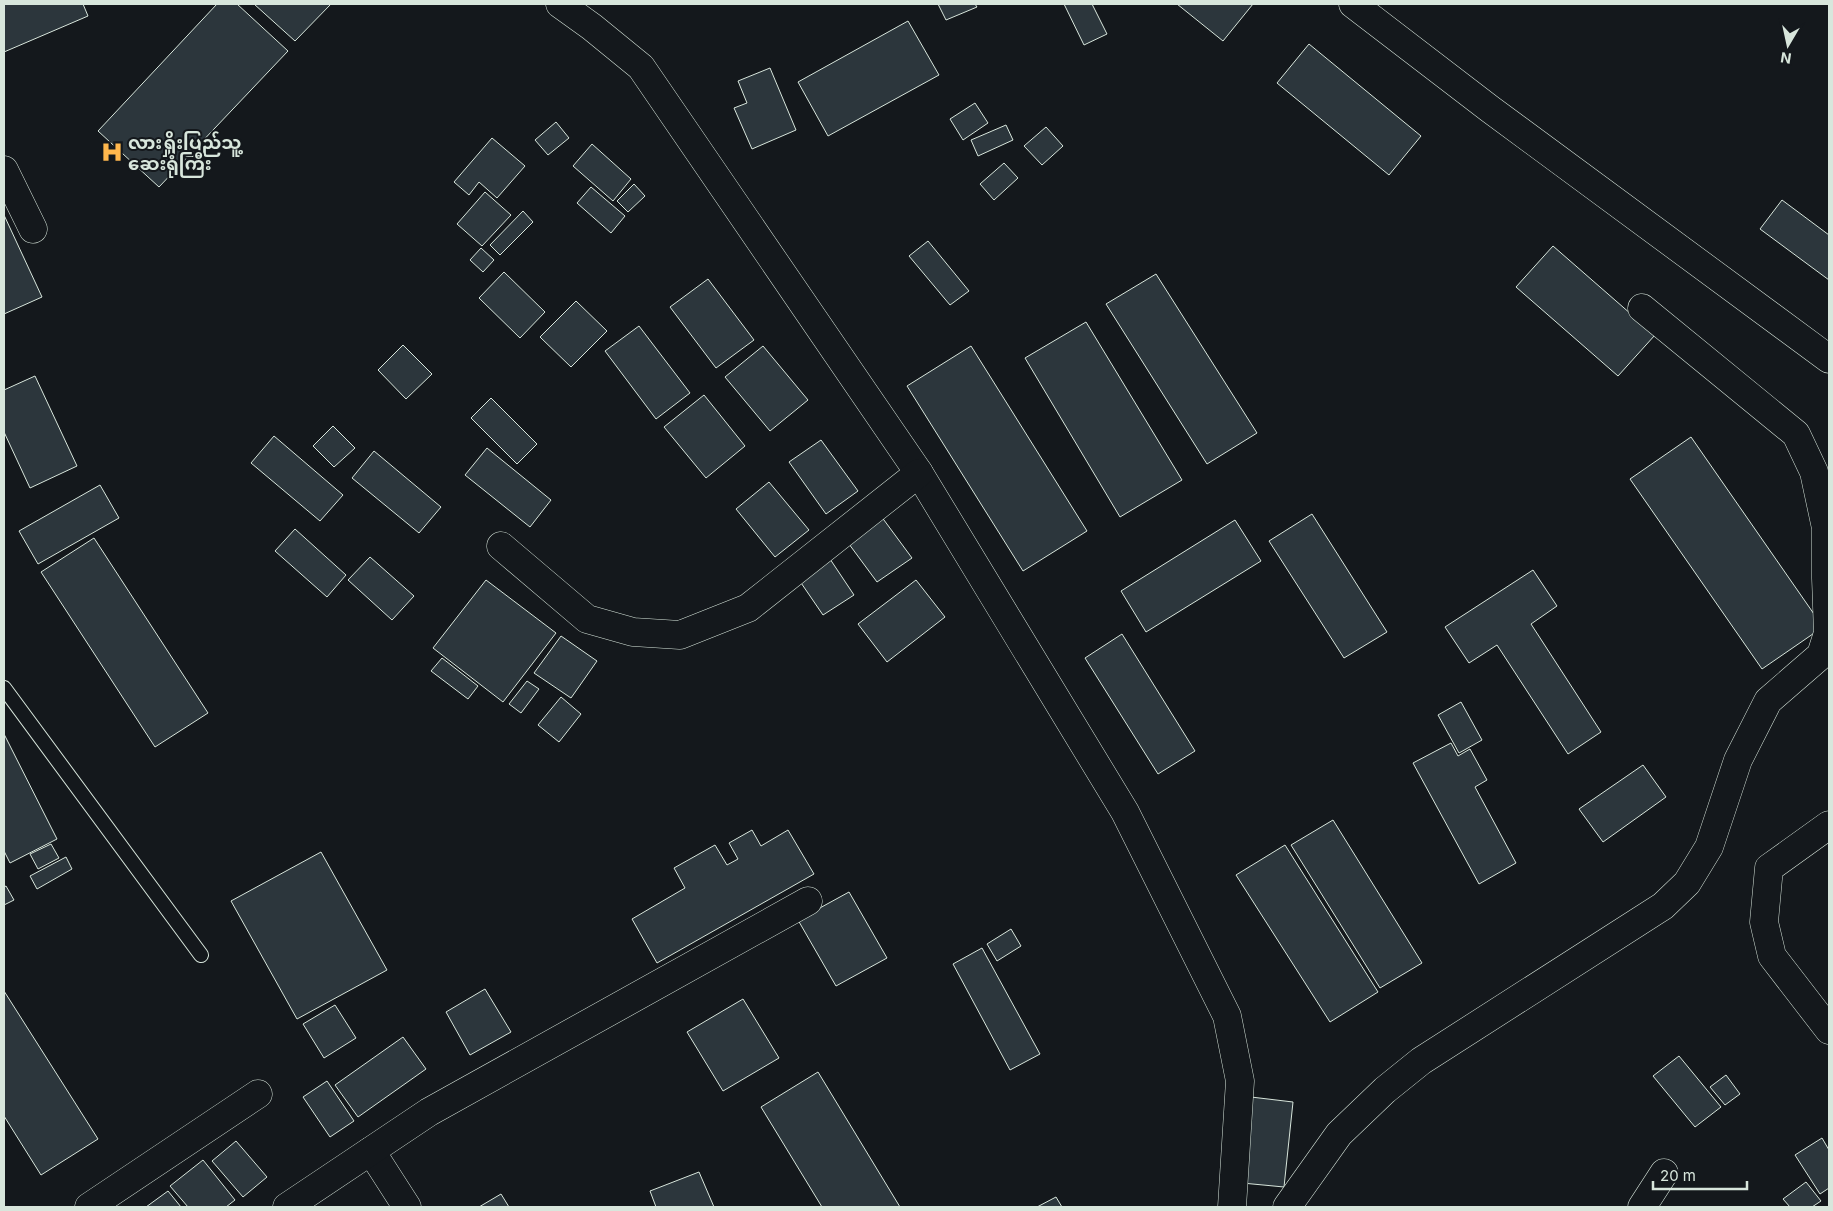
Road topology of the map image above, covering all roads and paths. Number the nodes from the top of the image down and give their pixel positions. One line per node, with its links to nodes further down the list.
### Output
1 (560, 4): 7 (street)
2 (1353, 4): 6 (street)
3 (4, 170): 4 (street)
4 (33, 229)
5 (1642, 308): 21 (street)
6 (1829, 359)
7 (919, 473): 8 (street); 20 (street)
8 (500, 546)
9 (4, 688): 12 (lane)
10 (1829, 825): 13 (street)
11 (808, 901): 15 (street)
12 (201, 955)
13 (1829, 1030)
14 (258, 1094): 17 (street)
15 (371, 1151): 18 (street); 19 (street)
16 (1664, 1173): 22 (street)
17 (90, 1207)
18 (287, 1207)
19 (407, 1207)
20 (1232, 1207)
21 (1287, 1207)
22 (1642, 1207)

